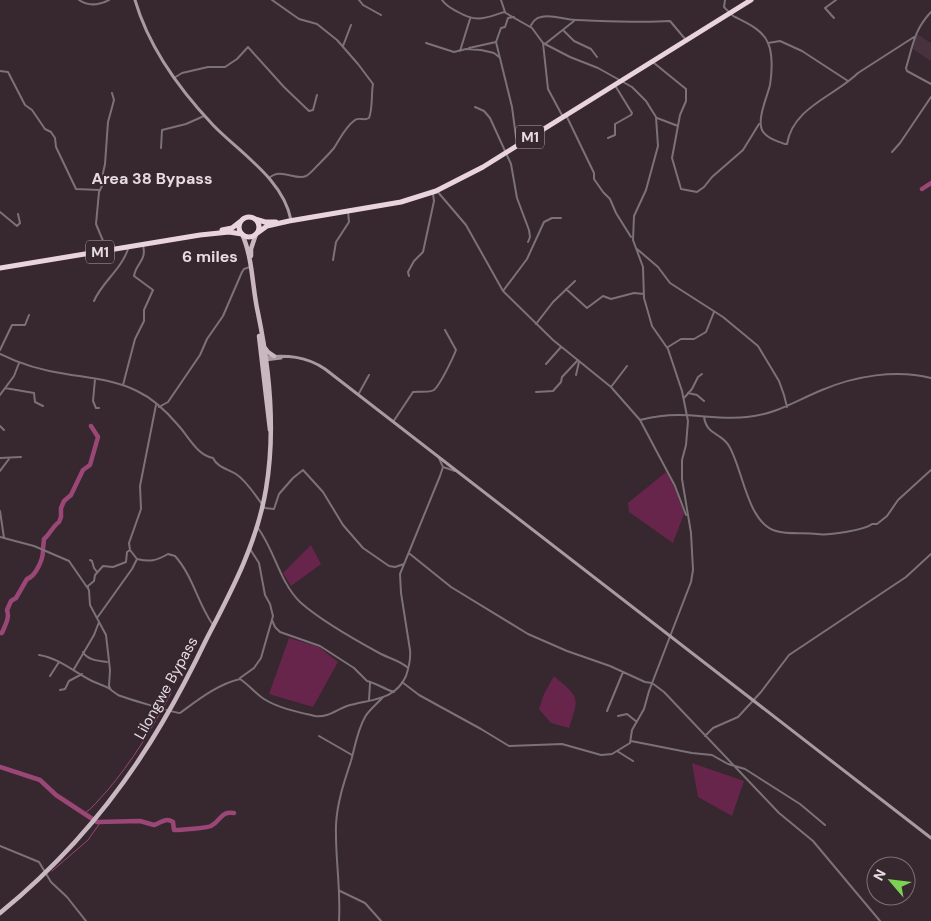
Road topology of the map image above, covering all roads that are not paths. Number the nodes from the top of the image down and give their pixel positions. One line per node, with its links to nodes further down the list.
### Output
1 (79, 0): 2 (street)
2 (110, 0)
3 (135, 0): 35 (main road)
4 (272, 0): 28 (street)
5 (359, 0): 14 (street)
6 (442, 0): 17 (street)
7 (501, 0): 11 (street)
8 (725, 0): 13 (street)
9 (751, 0): 13 (highway, M1)
10 (836, 0): 16 (street)
11 (505, 12): 15 (street); 17 (street)
12 (931, 12): 22 (street)
13 (730, 13): 23 (highway, M1); 27 (street)
14 (381, 16)
15 (514, 17): 20 (street); 24 (street)
16 (834, 18)
17 (470, 19): 30 (street)
18 (576, 20): 20 (street); 21 (street); 23 (street)
19 (351, 25): 28 (street)
20 (530, 27): 26 (street)
21 (564, 31): 26 (street); 32 (street)
22 (914, 37): 37 (street); 39 (street)
23 (686, 40): 33 (highway, M1)
24 (496, 42): 29 (street); 31 (street)
25 (426, 43): 30 (street)
26 (544, 43): 36 (street); 45 (street)
27 (768, 43): 37 (street); 47 (street)
28 (343, 46): 54 (street)
29 (466, 49): 30 (street); 31 (street)
30 (460, 51)
31 (499, 57): 50 (street)
32 (597, 57)
33 (653, 61): 36 (highway, M1); 48 (street)
34 (0, 71): 55 (street)
35 (174, 78): 41 (street); 44 (main road)
36 (621, 81): 38 (highway, M1); 46 (street)
37 (848, 82): 47 (street)
38 (615, 84): 45 (highway, M1); 49 (street)
39 (931, 84)
40 (112, 93): 55 (street)
41 (317, 95)
42 (931, 97): 53 (street)
43 (474, 107): 52 (street)
44 (204, 116): 51 (street); 54 (main road)
45 (564, 116): 50 (highway, M1); 67 (street)
46 (656, 117): 48 (street); 67 (street)
47 (760, 123): 48 (street)
48 (678, 126)
49 (608, 138)
50 (519, 144): 52 (highway, M1)
51 (161, 148)
52 (506, 152): 56 (highway, M1); 68 (street)
53 (892, 152)
54 (269, 178): 63 (main road)
55 (100, 190): 72 (street)
56 (434, 191): 57 (highway, M1); 76 (street); 79 (street)
57 (348, 211): 63 (highway, M1); 73 (street)
58 (0, 212): 59 (street)
59 (18, 214)
60 (561, 218): 79 (street)
61 (254, 219): 62 (highway, M1); 63 (highway, M1); 65 (highway)
62 (242, 221): 64 (highway); 66 (highway, M1)
63 (290, 221): 65 (highway, M1)
64 (242, 234): 65 (highway, M1); 66 (highway, M1); 74 (main road, Lilongwe Bypass)
65 (256, 234): 74 (main road, Lilongwe Bypass)
66 (200, 235): 69 (highway, M1)
67 (633, 240): 71 (street)
68 (528, 242)
69 (143, 245): 70 (highway, M1); 104 (street)
70 (128, 247): 72 (highway, M1); 81 (street)
71 (636, 248): 80 (street); 82 (street)
72 (107, 250): 75 (highway, M1)
73 (333, 260)
74 (251, 265): 83 (main road, Lilongwe Bypass); 115 (street)
75 (0, 268)
76 (409, 276)
77 (576, 281): 78 (street)
78 (566, 289): 80 (street); 85 (street)
79 (503, 291): 85 (street)
80 (644, 294): 89 (street)
81 (94, 301)
82 (714, 312): 89 (street); 116 (street)
83 (258, 314): 87 (main road, Lilongwe Bypass); 93 (main road, Lilongwe Bypass)
84 (29, 315): 90 (street)
85 (536, 324): 88 (street)
86 (445, 330): 121 (street)
87 (264, 342): 92 (main road); 93 (main road, Lilongwe Bypass)
88 (561, 346): 94 (street); 96 (street)
89 (668, 347): 111 (street)
90 (0, 350)
91 (0, 354): 95 (street)
92 (274, 357): 93 (main road); 98 (main road); 110 (main road)
93 (264, 358): 98 (main road, Lilongwe Bypass); 124 (main road, Lilongwe Bypass)
94 (578, 361): 101 (street); 105 (street); 107 (street)
95 (19, 362): 103 (street); 106 (street)
96 (546, 364)
97 (627, 366): 105 (street)
98 (267, 369): 124 (main road, Lilongwe Bypass)
99 (702, 374): 108 (street)
100 (369, 375): 110 (street)
101 (576, 375)
102 (931, 378): 116 (street)
103 (95, 379): 104 (street); 117 (street)
104 (122, 386): 113 (street)
105 (611, 387): 120 (street)
106 (5, 388): 109 (street); 114 (street)
107 (536, 392)
108 (688, 393): 111 (street); 112 (street)
109 (0, 395)
110 (358, 395): 121 (main road)
111 (684, 398): 118 (street)
112 (704, 401)
113 (156, 405): 115 (street); 139 (street)
114 (42, 406)
115 (159, 407): 133 (street)
116 (787, 407): 119 (street)
117 (99, 408)
118 (687, 416): 119 (street); 120 (street); 135 (street)
119 (704, 417): 131 (street)
120 (640, 420): 135 (street)
121 (393, 422): 125 (main road)
122 (0, 426): 123 (street)
123 (4, 430)
124 (271, 431): 133 (main road, Lilongwe Bypass)
125 (438, 456): 129 (street); 132 (main road)
126 (21, 457): 128 (street)
127 (0, 458): 128 (street)
128 (10, 458): 130 (street)
129 (443, 467): 132 (street); 141 (street)
130 (0, 470)
131 (931, 470)
132 (458, 472): 152 (main road)
133 (263, 506): 136 (main road, Lilongwe Bypass); 145 (street)
134 (0, 511): 138 (street)
135 (688, 517): 152 (street)
136 (258, 527): 140 (main road, Lilongwe Bypass); 157 (street)
137 (0, 537): 138 (street)
138 (4, 538): 147 (street)
139 (130, 550): 143 (street); 146 (street)
140 (250, 550): 149 (street); 151 (main road, Lilongwe Bypass)
141 (410, 554): 145 (street); 159 (street)
142 (931, 554): 171 (street)
143 (137, 558): 148 (street); 151 (street)
144 (90, 560): 146 (street)
145 (404, 564): 157 (street)
146 (97, 572): 147 (street)
147 (88, 588): 148 (street)
148 (97, 618): 150 (street)
149 (272, 620): 162 (street); 163 (street)
150 (99, 622): 153 (street); 156 (street)
151 (214, 626): 172 (main road, Lilongwe Bypass)
152 (670, 636): 165 (street); 171 (main road)
153 (83, 652): 156 (street); 158 (street)
154 (38, 655): 155 (street)
155 (59, 662): 158 (street); 161 (street)
156 (108, 662): 166 (street)
157 (408, 668): 164 (street)
158 (74, 669): 160 (street)
159 (623, 672): 165 (street); 173 (street)
160 (82, 674): 166 (street); 167 (street)
161 (50, 676)
162 (240, 679): 170 (street); 172 (street)
163 (370, 682): 168 (street); 170 (street)
164 (402, 682): 168 (street); 179 (street)
165 (652, 683): 175 (street); 177 (street)
166 (110, 689): 172 (street)
167 (60, 690)
168 (394, 692): 169 (street)
169 (383, 697): 170 (street); 180 (street)
170 (369, 700)
171 (752, 700): 177 (street); 184 (main road)
172 (165, 709): 186 (main road, Lilongwe Bypass)
173 (606, 711)
174 (618, 716): 175 (street)
175 (637, 722): 178 (street)
176 (319, 736): 180 (street)
177 (705, 736): 182 (street)
178 (631, 741): 179 (street); 182 (street)
179 (617, 751): 181 (street)
180 (352, 755): 187 (street)
181 (633, 761)
182 (732, 765): 183 (street); 192 (street)
183 (825, 825)
184 (931, 838)
185 (0, 846): 186 (street)
186 (45, 872): 188 (main road, Lilongwe Bypass); 189 (street)
187 (339, 891): 190 (street); 191 (street)
188 (0, 913)
189 (86, 921)
190 (339, 921)
191 (382, 921)
192 (880, 921)

